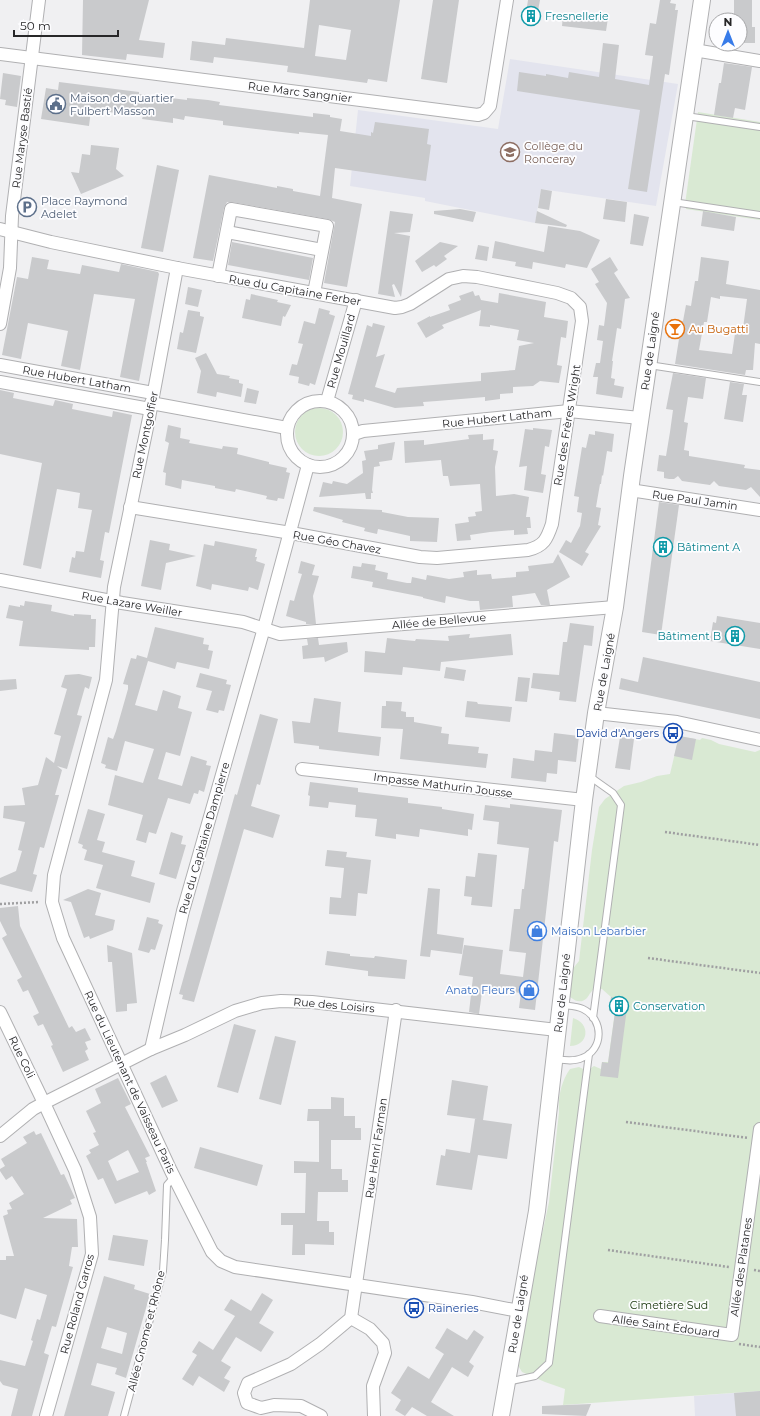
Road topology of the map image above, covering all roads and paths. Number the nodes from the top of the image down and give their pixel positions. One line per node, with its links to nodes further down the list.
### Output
1 (39, 0): 6 (street, Rue Maryse Bastié)
2 (507, 0): 6 (street, Rue Marc Sangnier)
3 (702, 0): 4 (street, Rue de Laigné)
4 (694, 50): 7 (street); 8 (street, Rue de Laigné)
5 (0, 54): 6 (street, Rue Marc Sangnier)
6 (32, 58): 12 (street, Rue Maryse Bastié)
7 (760, 61)
8 (684, 116): 9 (lane); 10 (street, Rue de Laigné)
9 (760, 127)
10 (671, 202): 11 (lane); 22 (street, Rue de Laigné)
11 (760, 215)
12 (6, 230): 15 (street, Rue du Capitaine Ferber); 20 (street, Rue Maryse Bastié)
13 (227, 232): 14 (street); 14 (street); 16 (street)
14 (322, 250): 17 (street)
15 (177, 268): 16 (street, Rue du Capitaine Ferber); 26 (street, Rue Montgolfier)
16 (218, 276): 17 (street, Rue du Capitaine Ferber)
17 (314, 293): 18 (street, Rue du Capitaine Ferber)
18 (356, 300): 19 (street, Rue du Capitaine Ferber); 25 (street, Rue Mouillard)
19 (580, 307): 27 (street, Rue des Frères Wright)
20 (0, 324)
21 (0, 365): 26 (street, Rue Hubert Latham)
22 (648, 365): 24 (lane); 28 (street, Rue de Laigné)
23 (0, 382): 26 (street, Rue Hubert Latham)
24 (760, 382)
25 (327, 401): 29 (street); 30 (street)
26 (152, 402): 29 (street, Rue Hubert Latham); 33 (street, Rue Montgolfier)
27 (569, 410): 28 (street, Rue Hubert Latham); 30 (street, Rue Hubert Latham); 36 (street, Rue des Frères Wright)
28 (640, 418): 32 (street, Rue de Laigné)
29 (287, 428): 31 (street)
30 (354, 434): 31 (street)
31 (308, 465): 35 (street)
32 (630, 490): 34 (street, Rue Paul Jamin); 39 (street, Rue de Laigné)
33 (130, 507): 35 (street, Rue Géo Chavez); 38 (street, Rue Montgolfier)
34 (760, 510)
35 (291, 533): 36 (street, Rue Géo Chavez); 40 (street)
36 (544, 542)
37 (0, 580): 38 (street, Rue Lazare Weiller)
38 (113, 601): 40 (street, Rue Lazare Weiller); 48 (street, Rue du Lieutenant de Vaisseau Paris)
39 (615, 607): 40 (street, Allée de Bellevue); 41 (street, Rue de Laigné)
40 (264, 628): 57 (street, Rue du Capitaine Dampierre)
41 (596, 713): 42 (street); 44 (street, Rue de Laigné)
42 (760, 740)
43 (302, 768): 45 (street, Impasse Mathurin Jousse)
44 (587, 775): 45 (street, Rue de Laigné); 55 (lane)
45 (584, 800): 52 (street, Rue de Laigné)
46 (665, 832): 47 (path)
47 (760, 845)
48 (52, 902): 49 (path); 60 (street, Rue du Lieutenant de Vaisseau Paris)
49 (0, 904)
50 (648, 958): 51 (path)
51 (760, 973)
52 (560, 1005): 55 (lane); 56 (street, Rue de Laigné)
53 (396, 1010): 56 (street, Rue des Loisirs); 57 (street, Rue des Loisirs); 69 (street, Rue Henri Farman)
54 (0, 1012): 61 (street, Rue Coli)
55 (594, 1018): 58 (lane)
56 (557, 1030): 59 (street, Rue de Laigné)
57 (151, 1049): 60 (street, Rue des Loisirs)
58 (589, 1054): 59 (lane); 75 (lane)
59 (554, 1059): 70 (street, Rue de Laigné)
60 (121, 1063): 61 (street, Rue des Loisirs); 65 (street, Rue du Lieutenant de Vaisseau Paris)
61 (44, 1102): 64 (street, Rue des Loisirs); 76 (street, Rue Roland Garros)
62 (626, 1122): 63 (path)
63 (759, 1134): 67 (street, Allée des Platanes)
64 (0, 1136)
65 (174, 1177): 69 (street, Rue du Lieutenant de Vaisseau Paris); 77 (lane, Allée Gnome et Rhône)
66 (608, 1250): 67 (path)
67 (741, 1269): 68 (path); 73 (street, Allée des Platanes)
68 (760, 1271)
69 (356, 1285): 70 (street, Rue du Lieutenant de Vaisseau Paris); 72 (street, Rue Henri Farman)
70 (519, 1311): 75 (street, Rue de Laigné)
71 (600, 1316): 73 (street, Allée Saint Édouard)
72 (351, 1318): 78 (street); 79 (street)
73 (732, 1335): 74 (path)
74 (760, 1347)
75 (507, 1382): 80 (street, Rue de Laigné)
76 (46, 1416)
77 (124, 1416)
78 (321, 1416)
79 (374, 1416)
80 (501, 1416)

